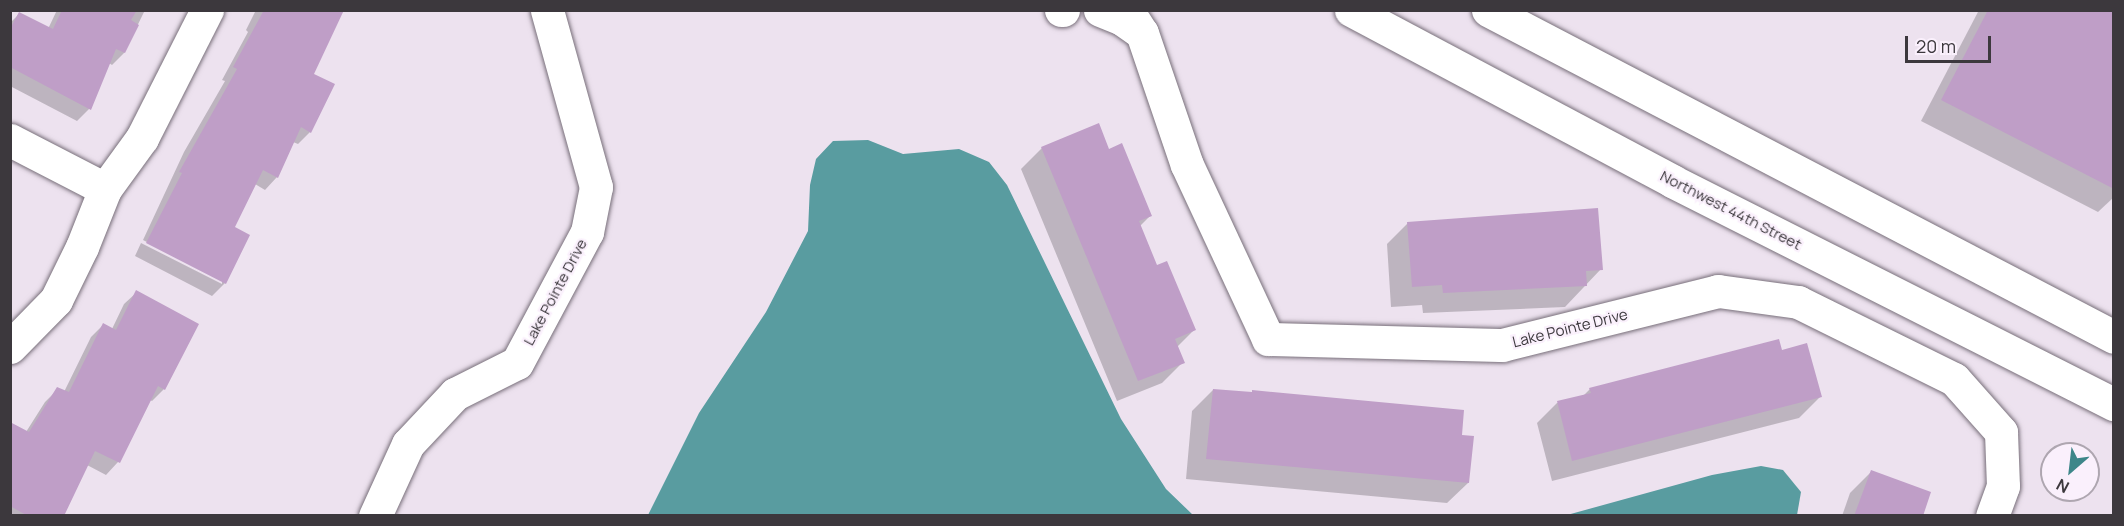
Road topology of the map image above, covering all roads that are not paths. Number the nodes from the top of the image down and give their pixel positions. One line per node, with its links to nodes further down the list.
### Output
1 (207, 10): 8 (street)
2 (547, 10): 12 (street, Lake Pointe Drive)
3 (1100, 10): 6 (street, Lake Pointe Drive)
4 (1351, 10): 11 (street, Northwest 44th Street)
5 (1488, 10): 9 (street)
6 (1135, 22): 13 (street, Lake Pointe Drive)
7 (10, 140): 8 (street)
8 (105, 189): 10 (street)
9 (2114, 338)
10 (10, 347)
11 (2114, 404)
12 (375, 516)
13 (1992, 516)

